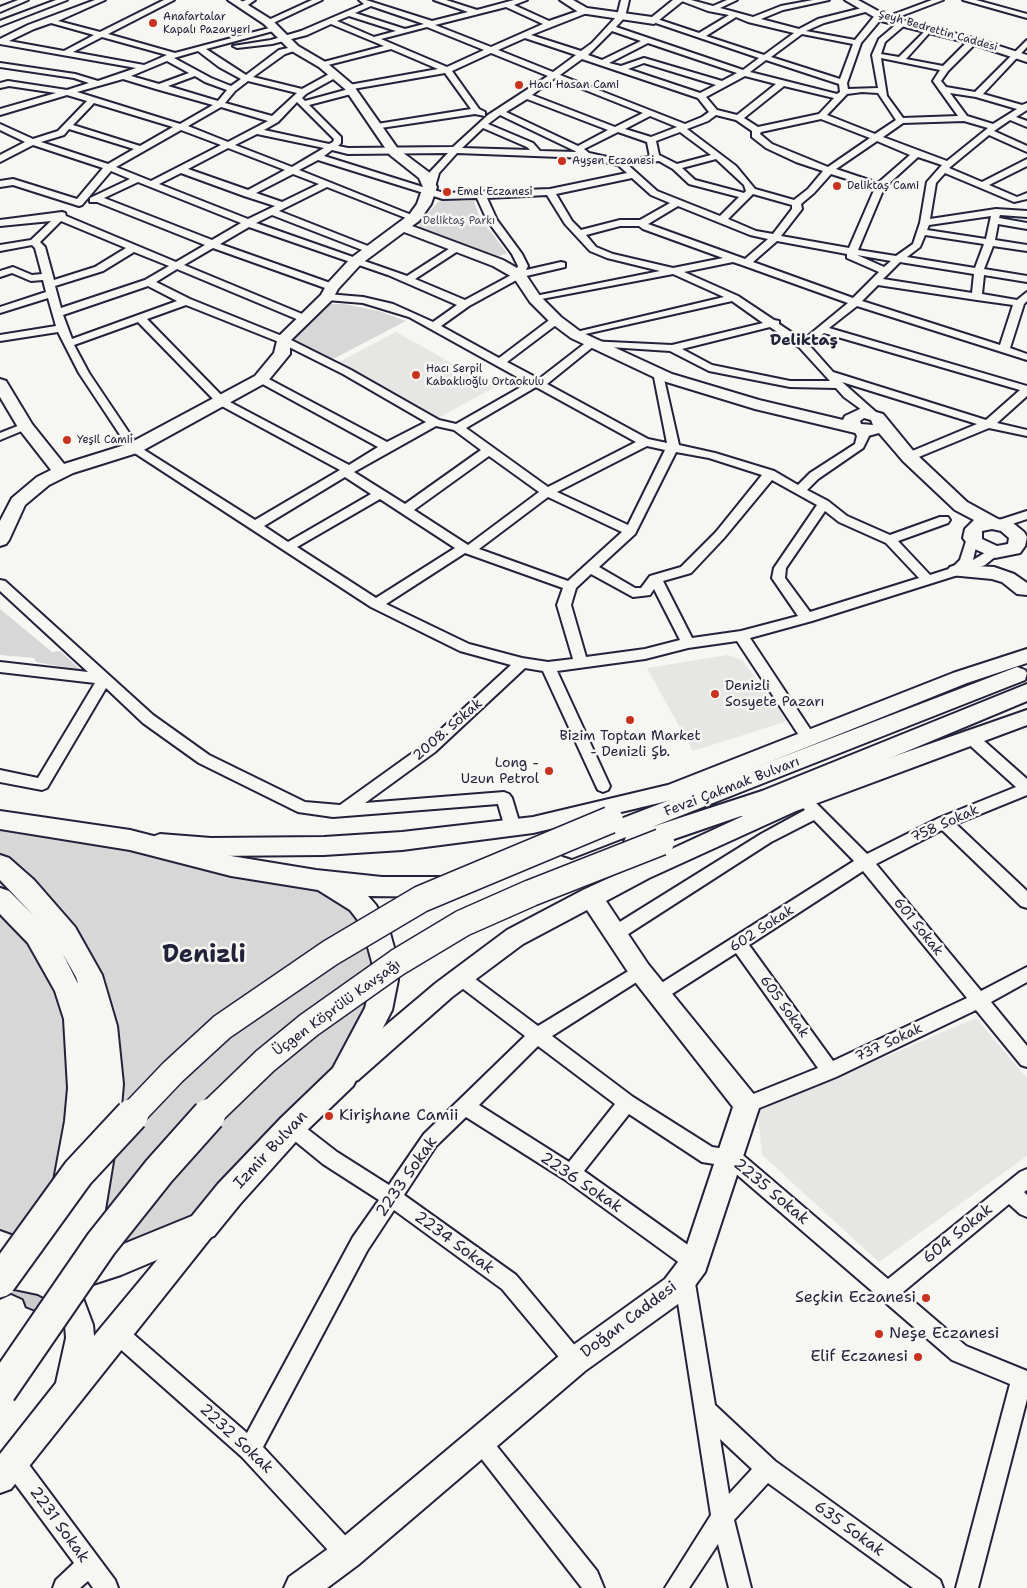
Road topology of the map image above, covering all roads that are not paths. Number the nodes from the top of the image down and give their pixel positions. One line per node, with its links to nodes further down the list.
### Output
1 (24, 0): 24 (street)
2 (63, 0): 33 (street)
3 (100, 0): 35 (street)
4 (170, 0): 48 (street)
5 (318, 0): 47 (street)
6 (358, 0): 20 (street)
7 (438, 0): 26 (street)
8 (520, 0): 21 (street)
9 (565, 0): 25 (main road)
10 (625, 0): 31 (street)
11 (678, 0): 36 (main road)
12 (683, 0): 23 (street)
13 (733, 0): 23 (street)
14 (825, 0): 34 (street)
15 (916, 0): 22 (street)
16 (939, 0): 22 (street)
17 (967, 0): 30 (street)
18 (242, 2): 47 (main road)
19 (861, 3): 32 (main road, Şeyh Bedrettin Caddesi); 46 (street)
20 (370, 4): 27 (street); 39 (street)
21 (507, 4): 26 (street); 40 (street)
22 (926, 4): 32 (street)
23 (711, 8): 28 (street)
24 (0, 10)
25 (584, 11): 31 (main road); 40 (street)
26 (476, 12): 39 (street)
27 (350, 14): 37 (street); 45 (street)
28 (734, 15): 34 (street); 50 (street)
29 (0, 16): 33 (street)
30 (1027, 16)
31 (620, 17): 36 (main road); 43 (street)
32 (882, 18): 41 (main road, Şeyh Bedrettin Caddesi); 56 (street)
33 (11, 20): 38 (street); 42 (street)
34 (752, 20): 46 (street)
35 (51, 21): 42 (street); 48 (street)
36 (654, 21): 50 (street)
37 (333, 22): 47 (street); 51 (street)
38 (0, 24)
39 (430, 24): 45 (street); 59 (street)
40 (549, 24): 49 (street)
41 (902, 24): 44 (main road, Şeyh Bedrettin Caddesi); 63 (street)
42 (31, 27): 54 (street)
43 (611, 28): 52 (street); 62 (street)
44 (928, 30): 53 (main road, Şeyh Bedrettin Caddesi); 67 (street)
45 (404, 31): 51 (street)
46 (800, 32): 56 (street); 65 (street)
47 (280, 34): 58 (street); 58 (street); 69 (main road); 81 (street)
48 (99, 35): 60 (street); 64 (street)
49 (526, 36): 59 (street); 62 (street)
50 (700, 36): 65 (street)
51 (374, 40): 57 (street)
52 (647, 41): 68 (street); 76 (street)
53 (973, 41): 61 (main road, Şeyh Bedrettin Caddesi); 73 (street)
54 (1, 42): 60 (street)
55 (1027, 42): 61 (street)
56 (857, 43): 82 (street)
57 (393, 46): 69 (street); 74 (street)
58 (199, 48): 64 (street); 81 (street)
59 (492, 50): 74 (street); 80 (street)
60 (65, 53): 71 (street)
61 (1015, 53): 66 (main road, Şeyh Bedrettin Caddesi); 94 (street)
62 (583, 55): 68 (street); 80 (street)
63 (876, 55): 67 (street); 91 (street)
64 (171, 56): 71 (street); 75 (street)
65 (765, 58): 76 (street); 82 (street)
66 (1027, 59)
67 (901, 60): 73 (street)
68 (604, 62): 72 (street)
69 (323, 64): 77 (main road)
70 (0, 65): 83 (street)
71 (144, 67): 79 (street)
72 (621, 69): 84 (street); 96 (street)
73 (945, 69): 90 (street)
74 (447, 70): 89 (street); 101 (street)
75 (195, 73): 87 (street); 88 (street)
76 (744, 73): 84 (street); 85 (street)
77 (334, 75): 89 (main road); 97 (street)
78 (0, 76): 86 (street)
79 (123, 76): 83 (street); 87 (street)
80 (554, 76): 95 (street); 105 (street)
81 (246, 78): 88 (street); 97 (street)
82 (843, 83): 93 (street)
83 (99, 84): 92 (street)
84 (723, 84): 96 (street)
85 (781, 84): 93 (street); 110 (street)
86 (4, 85): 92 (street)
87 (159, 87): 99 (street)
88 (232, 89): 99 (street)
89 (351, 89): 97 (street); 119 (main road)
90 (942, 89): 94 (street); 111 (street)
91 (881, 91): 93 (street); 113 (street)
92 (71, 93): 98 (street); 102 (street)
93 (841, 95): 107 (street)
94 (977, 95): 100 (street)
95 (526, 96): 106 (street); 126 (street)
96 (701, 96): 103 (street)
97 (301, 98): 104 (street); 109 (street)
98 (92, 100): 116 (street); 118 (street)
99 (219, 105): 112 (street); 118 (street)
100 (1025, 107): 108 (street)
101 (476, 111): 106 (street); 119 (street)
102 (0, 112)
103 (714, 112): 110 (street); 120 (street)
104 (292, 113): 109 (street); 112 (street)
105 (650, 113): 120 (street); 126 (street)
106 (495, 115): 115 (street); 132 (street)
107 (822, 116): 121 (street); 124 (street)
108 (1009, 117): 114 (street); 122 (street)
109 (318, 118): 130 (street)
110 (739, 118): 121 (street)
111 (964, 118): 113 (street); 122 (street)
112 (275, 120): 123 (street)
113 (901, 121): 124 (street)
114 (1027, 124)
115 (484, 125): 134 (street); 137 (street)
116 (68, 126): 127 (street); 131 (street)
117 (0, 127): 127 (street)
118 (182, 127): 129 (street); 131 (street)
119 (377, 127): 136 (main road)
120 (684, 128): 125 (street); 140 (street)
121 (760, 129): 149 (street)
122 (991, 130): 133 (street); 148 (street)
123 (257, 131): 129 (street); 130 (street)
124 (876, 137): 138 (street); 149 (street)
125 (651, 140): 126 (street); 142 (street)
126 (610, 141): 132 (street); 139 (street); 145 (street)
127 (32, 142): 135 (street); 146 (street)
128 (0, 145): 135 (street)
129 (226, 145): 150 (street); 151 (street)
130 (332, 148): 136 (street); 141 (street)
131 (142, 149): 146 (street)
132 (578, 149): 139 (street)
133 (1027, 149)
134 (453, 150): 136 (street); 137 (street); 162 (street)
135 (14, 151): 143 (street)
136 (394, 152): 162 (main road)
137 (538, 154): 139 (street)
138 (916, 154): 148 (street); 161 (street)
139 (586, 155)
140 (718, 156): 147 (street); 165 (street)
141 (317, 157): 151 (street); 162 (street)
142 (661, 158): 145 (street); 147 (street)
143 (0, 159)
144 (1027, 162): 160 (street)
145 (621, 164): 152 (street)
146 (109, 167): 154 (street); 170 (street)
147 (676, 167): 165 (street)
148 (946, 167): 160 (street); 184 (street)
149 (833, 168): 161 (street); 172 (street)
150 (180, 169): 156 (street); 158 (street)
151 (291, 170): 159 (street); 164 (street)
152 (632, 175): 163 (street); 171 (street)
153 (0, 176): 155 (street)
154 (137, 179): 158 (street); 169 (street)
155 (13, 182): 157 (street); 170 (street)
156 (214, 182): 164 (street); 168 (street)
157 (0, 184)
158 (152, 184): 168 (street)
159 (326, 184): 173 (street); 179 (street)
160 (980, 186): 167 (street)
161 (880, 187): 196 (street)
162 (429, 190): 166 (street); 179 (main road)
163 (550, 192): 166 (street); 185 (street)
164 (247, 194): 173 (street)
165 (748, 194): 172 (street); 178 (street)
166 (481, 196): 207 (street)
167 (1027, 196)
168 (186, 198): 181 (street)
169 (98, 199): 170 (street); 189 (street)
170 (78, 203): 177 (street)
171 (677, 203): 178 (street); 182 (street)
172 (796, 203): 186 (street)
173 (281, 205): 174 (street)
174 (270, 211): 181 (street); 195 (street)
175 (1027, 214): 176 (street)
176 (995, 216): 183 (street); 184 (street); 188 (street)
177 (59, 218): 180 (street); 187 (street); 192 (street)
178 (722, 220): 186 (street)
179 (409, 222): 190 (main road); 195 (main road)
180 (0, 223)
181 (248, 223): 189 (street); 199 (street)
182 (642, 223): 185 (street); 197 (street)
183 (1027, 226)
184 (924, 227): 188 (street); 198 (street)
185 (579, 234): 204 (street)
186 (775, 238): 194 (street); 200 (street)
187 (34, 242): 191 (street); 212 (street)
188 (990, 242): 193 (street); 203 (street)
189 (212, 244): 202 (street); 213 (street)
190 (458, 247): 207 (main road); 209 (street)
191 (0, 248)
192 (133, 248): 202 (street); 212 (street)
193 (1027, 248)
194 (839, 249): 196 (street); 205 (street)
195 (370, 250): 199 (main road)
196 (853, 251): 198 (street)
197 (733, 259): 200 (street); 204 (street)
198 (898, 259): 203 (street); 205 (street)
199 (356, 261): 209 (street); 213 (main road)
200 (746, 263): 219 (street)
201 (561, 265): 207 (street)
202 (177, 266): 211 (street); 224 (street)
203 (980, 270): 208 (street); 215 (street)
204 (674, 271): 216 (street); 217 (street)
205 (885, 271): 210 (street)
206 (0, 274): 212 (street)
207 (519, 275): 217 (main road); 220 (street)
208 (1027, 279)
209 (407, 280): 220 (street)
210 (875, 281): 215 (street); 219 (street)
211 (149, 282): 218 (street); 223 (street)
212 (50, 285): 222 (street); 223 (street)
213 (329, 292): 224 (main road); 228 (street)
214 (1027, 295): 221 (street)
215 (977, 297): 221 (street)
216 (734, 298): 227 (street); 231 (street)
217 (535, 299): 226 (main road)
218 (186, 301): 225 (street); 233 (street)
219 (855, 302): 230 (street); 238 (street)
220 (465, 304): 228 (street)
221 (1019, 304): 238 (street)
222 (0, 310)
223 (57, 313): 229 (street)
224 (303, 318): 233 (main road)
225 (141, 319): 235 (street); 248 (street)
226 (556, 320): 231 (main road); 240 (street)
227 (775, 323): 236 (street); 237 (street)
228 (434, 326): 240 (street)
229 (61, 328): 232 (street); 235 (street)
230 (820, 329): 236 (street); 247 (street)
231 (576, 335): 234 (main road)
232 (0, 338)
233 (283, 340): 243 (main road); 249 (street)
234 (592, 343): 237 (street); 241 (main road); 244 (street)
235 (68, 344): 259 (street)
236 (803, 345): 242 (street)
237 (672, 348): 246 (street)
238 (1004, 350): 239 (street)
239 (1027, 357)
240 (500, 362): 244 (street)
241 (658, 372): 250 (main road); 257 (street)
242 (832, 375): 246 (street); 251 (street)
243 (260, 379): 248 (main road); 258 (street)
244 (538, 383): 253 (street); 256 (street)
245 (0, 384): 252 (main road)
246 (839, 385): 250 (street)
247 (1026, 392): 251 (street)
248 (222, 402): 259 (main road); 262 (street)
249 (435, 422): 253 (street); 258 (street)
250 (863, 422): 261 (main road); 265 (street)
251 (988, 424): 254 (street); 261 (street)
252 (25, 426): 255 (street); 263 (main road)
253 (458, 428): 260 (street)
254 (1027, 433)
255 (0, 437)
256 (645, 442): 257 (street); 266 (street)
257 (673, 446): 264 (street); 274 (street)
258 (387, 447): 262 (street)
259 (134, 448): 263 (main road); 273 (street)
260 (488, 452): 266 (street); 269 (street)
261 (909, 457): 270 (main road)
262 (348, 471): 267 (street); 273 (street)
263 (61, 472): 277 (main road)
264 (770, 474): 265 (street); 284 (street)
265 (800, 490): 268 (street)
266 (547, 492): 274 (street); 280 (street)
267 (378, 495): 269 (street); 279 (street)
268 (824, 504): 278 (street); 290 (street)
269 (404, 510): 280 (street)
270 (967, 510): 272 (main road); 275 (main road); 276 (main road)
271 (944, 520): 278 (street)
272 (996, 524): 275 (main road); 276 (main road)
273 (256, 525): 279 (street)
274 (631, 531): 282 (street)
275 (1022, 531): 281 (main road)
276 (972, 536): 281 (main road); 283 (street)
277 (0, 540)
278 (890, 540): 285 (street)
279 (288, 547): 289 (street)
280 (467, 549): 287 (street); 289 (street)
281 (997, 553): 283 (street); 288 (main road)
282 (589, 567): 284 (street); 287 (street)
283 (956, 571): 285 (street); 288 (main road)
284 (656, 579): 292 (street)
285 (928, 580): 290 (street)
286 (0, 584): 298 (street)
287 (570, 586): 293 (street)
288 (1026, 592)
289 (376, 604): 294 (street)
290 (807, 618): 291 (street)
291 (742, 636): 292 (street); 301 (street)
292 (688, 643): 293 (street)
293 (582, 662): 296 (street)
294 (522, 663): 296 (street); 309 (street, 2008. Sokak)
295 (0, 667): 298 (street)
296 (548, 667): 303 (street)
297 (1020, 670): 301 (main road); 305 (main road, Fevzi Çakmak Bulvarı); 307 (main road, Fevzi Çakmak Bulvarı)
298 (104, 679): 302 (street); 309 (street)
299 (1027, 717): 300 (main road)
300 (969, 736): 304 (street); 308 (main road)
301 (809, 738): 306 (main road)
302 (0, 776)
303 (603, 786)
304 (1027, 788): 312 (street, 758 Sokak)
305 (724, 790): 311 (main road); 318 (main road, Fevzi Çakmak Bulvarı)
306 (672, 792): 311 (main road); 313 (main road)
307 (760, 800): 315 (main road, Fevzi Çakmak Bulvarı); 328 (main road)
308 (803, 806): 315 (main road); 316 (street, 601 Sokak); 319 (main road); 322 (street)
309 (344, 810): 313 (street)
310 (0, 820): 314 (main road, Fevzi Çakmak Bulvarı)
311 (610, 820): 348 (main road, bridge)
312 (944, 822): 316 (street, 758 Sokak); 321 (street)
313 (514, 828): 314 (main road)
314 (130, 840): 318 (main road, Fevzi Çakmak Bulvarı)
315 (661, 842): 355 (main road, Üçgen Köprülü Kavşağı, bridge)
316 (865, 862): 323 (street, 602 Sokak); 329 (street, 601 Sokak)
317 (0, 865): 320 (main road)
318 (316, 880): 328 (main road)
319 (591, 897): 322 (main road); 326 (main road)
320 (0, 898)
321 (1027, 901)
322 (616, 934): 324 (main road)
323 (739, 944): 327 (street, 602 Sokak); 332 (street, 605 Sokak)
324 (640, 971): 327 (main road); 330 (street, 2233 Sokak)
325 (1027, 974): 329 (street, 737 Sokak)
326 (460, 977): 330 (street, 2235 Sokak); 333 (main road)
327 (658, 994): 335 (main road)
328 (382, 995): 333 (main road, Izmir Bulvan)
329 (978, 1001): 331 (street, 601 Sokak); 332 (street, 737 Sokak)
330 (537, 1036): 334 (street, 2235 Sokak); 336 (street, 2233 Sokak)
331 (1027, 1059)
332 (830, 1071): 335 (street, 737 Sokak)
333 (343, 1077): 337 (main road, Izmir Bulvan)
334 (627, 1103): 338 (street, 2235 Sokak); 339 (street)
335 (747, 1105): 338 (main road, Doğan Caddesi)
336 (465, 1106): 339 (street, 2236 Sokak); 342 (street, 2233 Sokak)
337 (291, 1127): 342 (street, 2234 Sokak); 344 (main road, Izmir Bulvan)
338 (731, 1157): 346 (main road, Doğan Caddesi); 349 (street, 2235 Sokak)
339 (572, 1173): 346 (street, 2236 Sokak)
340 (1027, 1178): 341 (street, 604 Sokak)
341 (1010, 1192): 343 (street); 349 (street, 604 Sokak)
342 (392, 1198): 353 (street, 2234 Sokak); 359 (street, 2233 Sokak)
343 (1027, 1208)
344 (203, 1226): 345 (main road); 351 (main road)
345 (0, 1246)
346 (689, 1270): 353 (main road, Doğan Caddesi); 357 (street)
347 (0, 1272): 356 (main road)
348 (0, 1281)
349 (888, 1291): 354 (street, 2235 Sokak)
350 (12, 1320): 352 (main road)
351 (116, 1333): 356 (main road); 359 (street, 2232 Sokak)
352 (0, 1355)
353 (575, 1361): 358 (main road, Doğan Caddesi)
354 (1024, 1380): 372 (street)
355 (0, 1391)
356 (68, 1391): 361 (main road)
357 (705, 1410): 360 (street, 635 Sokak); 362 (street)
358 (480, 1442): 363 (main road, Doğan Caddesi); 368 (street)
359 (250, 1449): 363 (street, 2232 Sokak)
360 (767, 1469): 362 (street); 371 (street, 635 Sokak)
361 (6, 1470): 364 (street, 2231 Sokak)
362 (722, 1517): 369 (street); 370 (street)
363 (346, 1554): 367 (main road, Doğan Caddesi)
364 (88, 1565): 365 (street); 366 (street, 2231 Sokak)
365 (64, 1588)
366 (107, 1588)
367 (300, 1588)
368 (593, 1588)
369 (676, 1588)
370 (740, 1588)
371 (932, 1588)
372 (967, 1588)

